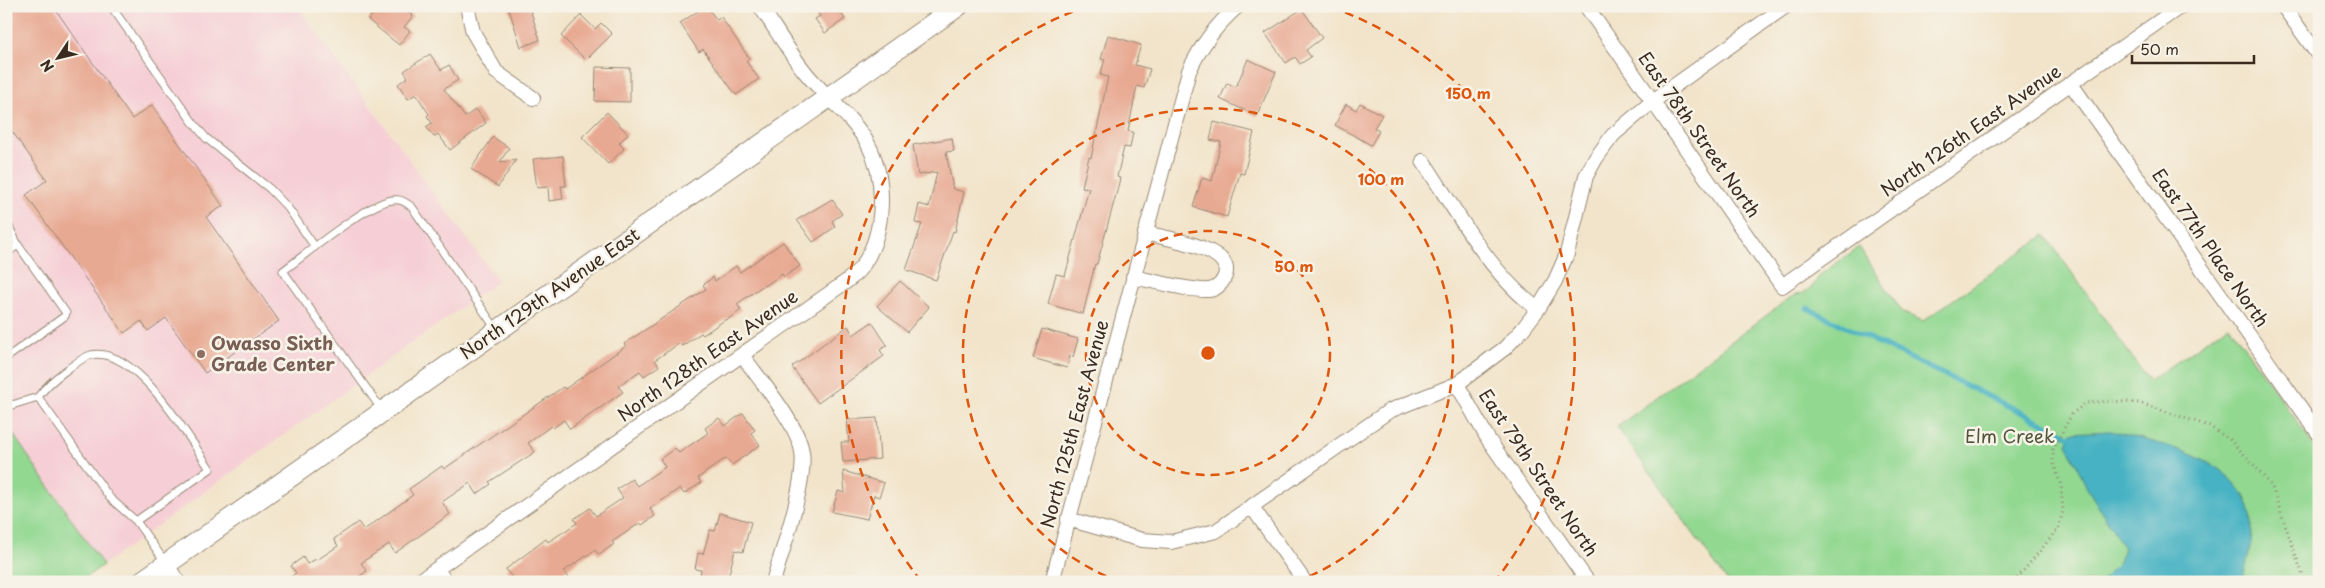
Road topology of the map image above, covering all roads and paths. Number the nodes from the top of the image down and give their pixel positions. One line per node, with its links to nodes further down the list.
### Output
1 (111, 6): 19 (lane)
2 (467, 6): 13 (street)
3 (760, 6): 12 (street, North 128th East Avenue)
4 (958, 6): 12 (main road, North 129th Avenue East)
5 (1238, 6): 17 (street, North 125th East Avenue)
6 (1586, 6): 14 (street, East 78th Street North)
7 (1786, 6): 14 (street)
8 (2181, 6): 11 (street, North 126th East Avenue)
9 (2283, 6): 10 (street)
10 (2319, 56)
11 (2072, 84): 22 (street, North 126th East Avenue); 31 (street, East 77th Place North)
12 (829, 97): 24 (main road, North 129th Avenue East); 25 (street, North 128th East Avenue)
13 (534, 98)
14 (1653, 101): 22 (street, East 78th Street North); 23 (street)
15 (1423, 161): 23 (street)
16 (6, 221): 18 (lane)
17 (1145, 233): 21 (street, North 125th East Avenue); 21 (street)
18 (18, 245): 20 (lane); 26 (lane)
19 (315, 247): 24 (lane); 30 (lane)
20 (6, 254)
21 (1134, 277): 33 (street, North 125th East Avenue)
22 (1782, 286)
23 (1538, 309): 27 (street)
24 (498, 331): 30 (main road, North 129th Avenue East)
25 (742, 355): 36 (street, North 128th East Avenue); 41 (street)
26 (6, 358)
27 (1457, 384): 32 (street); 44 (street, East 79th Street North)
28 (38, 397): 29 (lane); 34 (lane); 34 (lane)
29 (6, 401)
30 (383, 411): 35 (main road, North 129th Avenue East)
31 (2319, 434)
32 (1252, 507): 33 (street); 43 (street)
33 (1068, 519): 42 (street, North 125th East Avenue)
34 (136, 521): 35 (lane)
35 (166, 564): 37 (main road, North 129th Avenue East); 38 (street)
36 (437, 570): 39 (street, North 128th East Avenue); 40 (street)
37 (141, 582)
38 (178, 582)
39 (418, 582)
40 (446, 582)
41 (773, 582)
42 (1052, 582)
43 (1305, 582)
44 (1588, 582)
45 (2014, 582): 46 (path)
46 (2305, 582)

